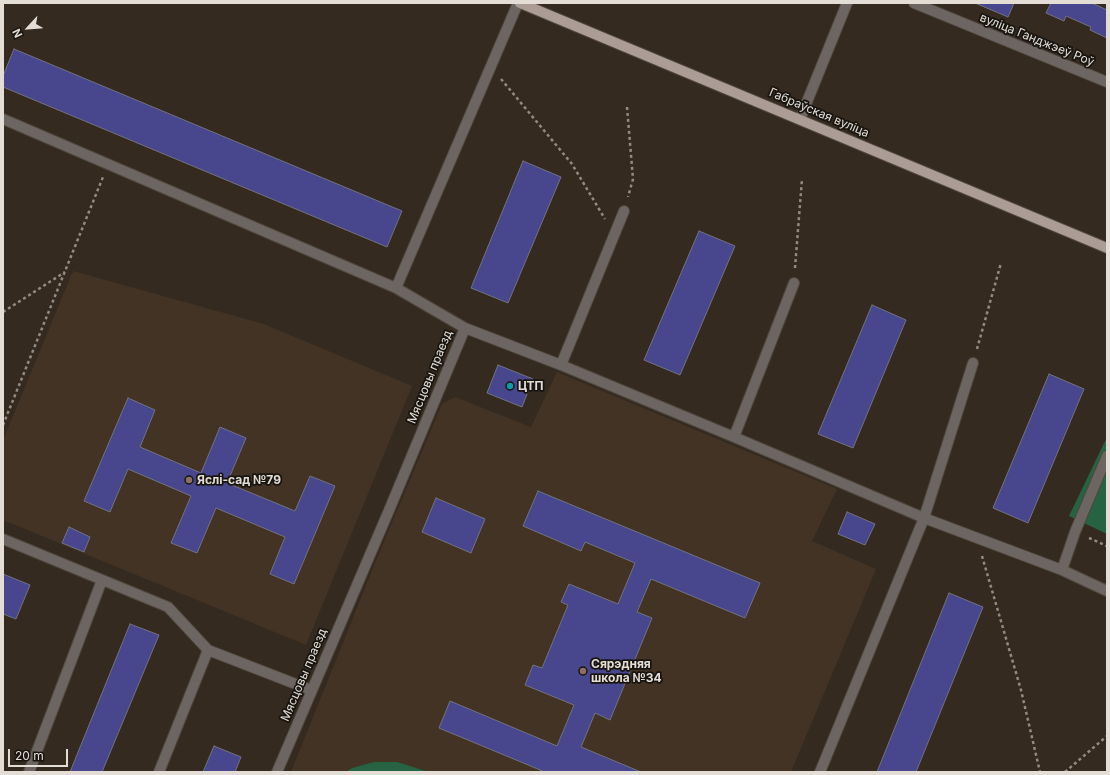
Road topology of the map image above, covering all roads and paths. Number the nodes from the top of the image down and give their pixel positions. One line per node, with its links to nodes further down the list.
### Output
1 (519, 3): 4 (street); 8 (main road, Габраўская вуліца)
2 (847, 3): 8 (street)
3 (914, 3): 5 (street, вуліца Ганджэеў Роў)
4 (492, 67): 12 (path); 17 (street)
5 (1107, 82)
6 (627, 107): 11 (path)
7 (3, 119): 9 (street, Мясцовы праезд)
8 (800, 119): 13 (main road, Габраўская вуліца)
9 (108, 164): 15 (path); 17 (street, Мясцовы праезд)
10 (802, 179): 16 (path)
11 (624, 212): 12 (street)
12 (615, 235): 21 (street)
13 (1107, 248)
14 (1001, 263): 20 (path)
15 (65, 272): 18 (path); 22 (path)
16 (794, 283): 23 (street)
17 (396, 288): 19 (street, Мясцовы праезд)
18 (3, 312)
19 (464, 328): 21 (street); 34 (street, Мясцовы праезд)
20 (973, 363): 25 (street)
21 (561, 365): 23 (street)
22 (3, 425)
23 (734, 437): 25 (street)
24 (1107, 456): 26 (street)
25 (924, 518): 27 (street); 39 (street)
26 (1075, 532): 29 (path); 30 (street)
27 (977, 538): 30 (street); 40 (path)
28 (3, 539): 31 (street)
29 (1107, 546)
30 (1062, 570): 32 (street)
31 (102, 580): 33 (street); 36 (street)
32 (1107, 591)
33 (208, 650): 34 (street); 37 (street)
34 (311, 690): 38 (street, Мясцовы праезд)
35 (1107, 736): 41 (path)
36 (29, 772)
37 (159, 772)
38 (277, 772)
39 (820, 772)
40 (1040, 772)
41 (1065, 772)

